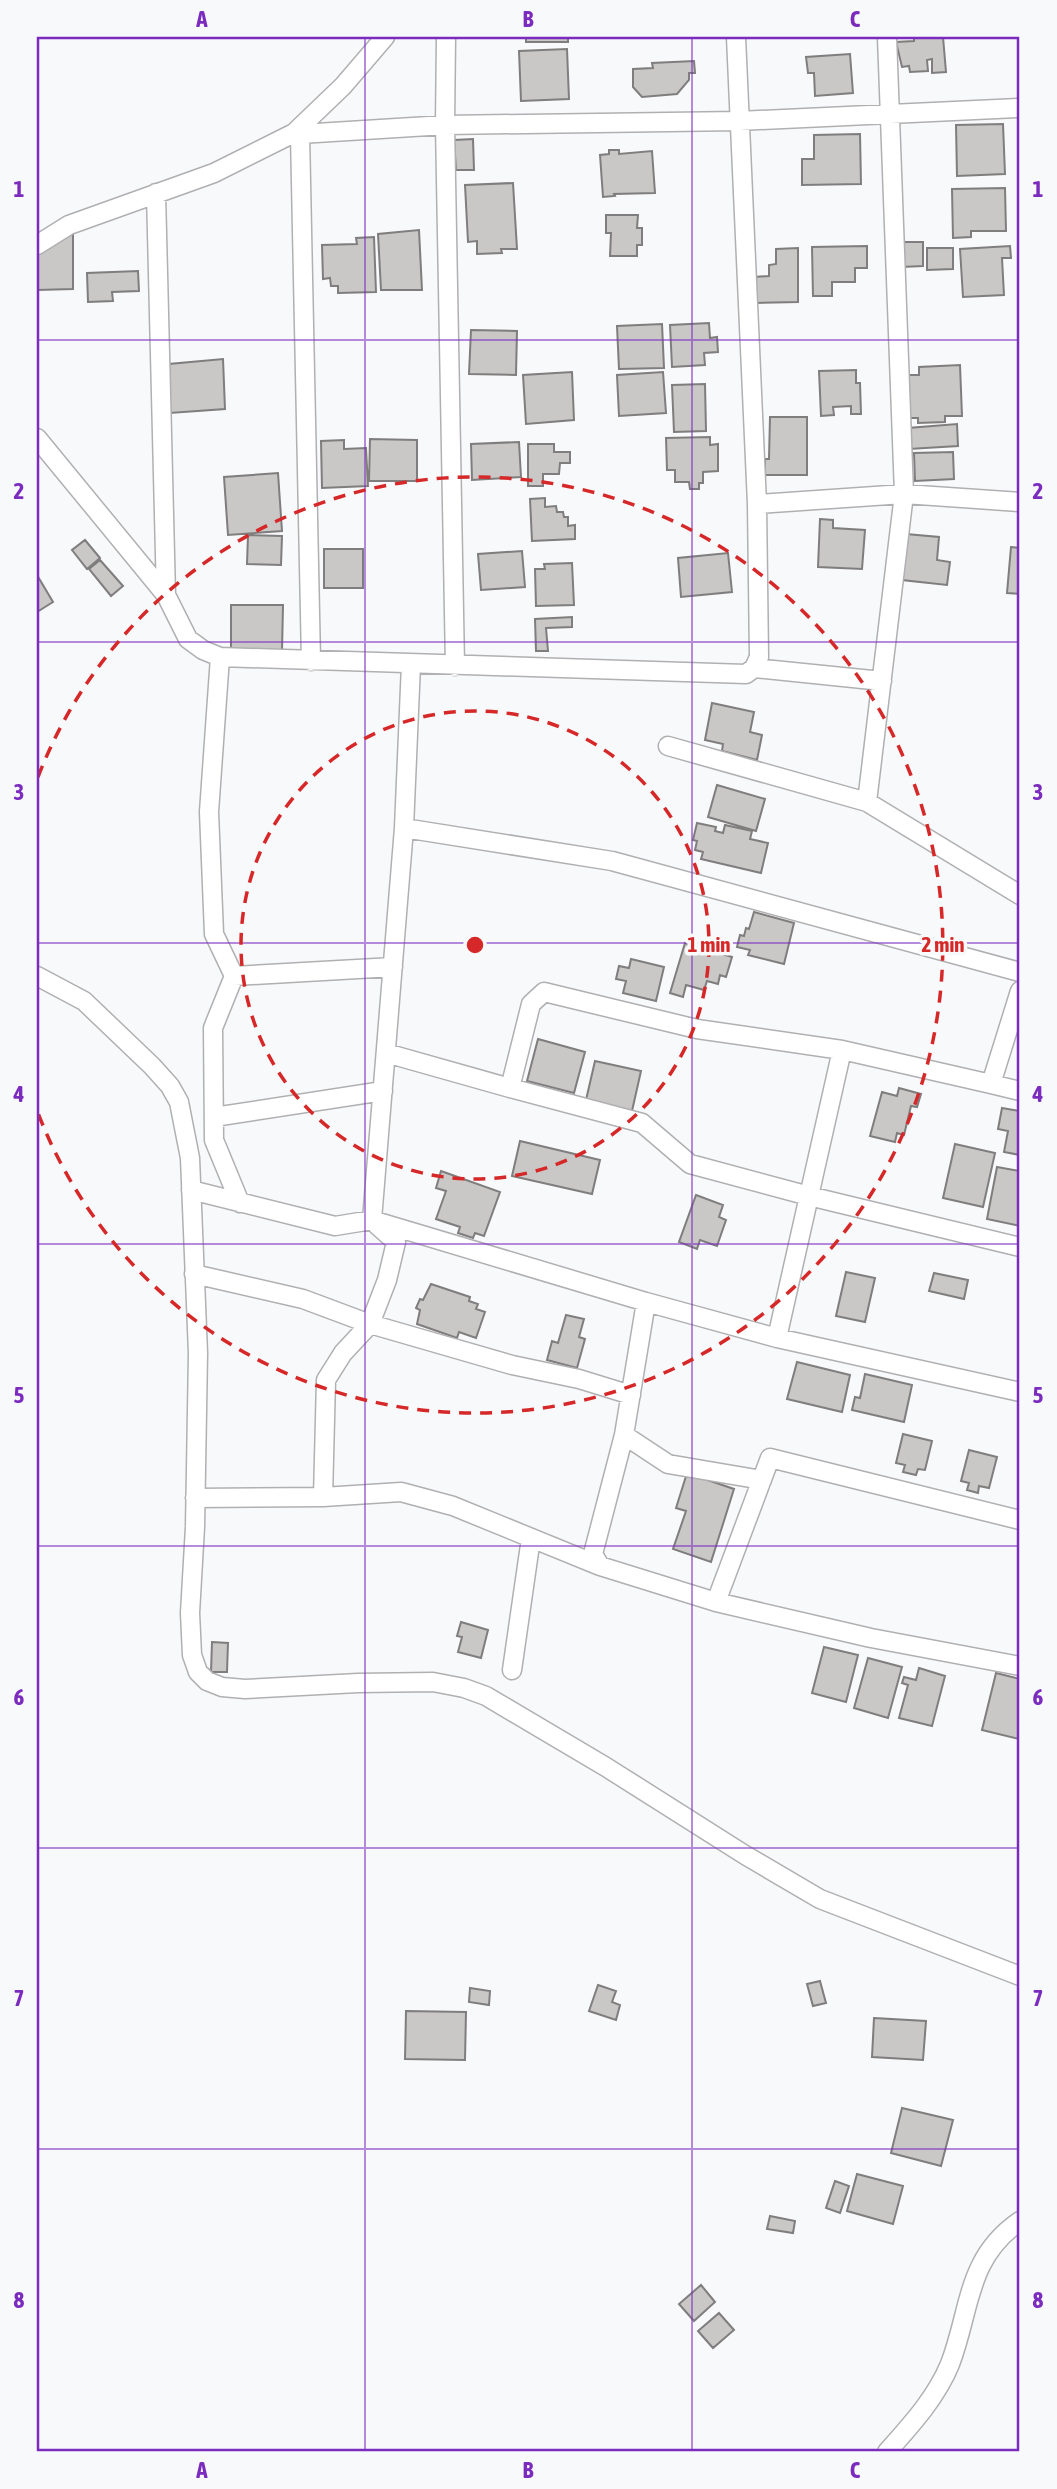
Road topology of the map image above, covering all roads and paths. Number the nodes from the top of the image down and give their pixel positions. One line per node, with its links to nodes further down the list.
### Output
1 (385, 37): 9 (street)
2 (446, 37): 8 (street)
3 (736, 37): 7 (street)
4 (887, 37): 6 (street)
5 (1020, 108): 6 (street)
6 (890, 113): 7 (street); 13 (street)
7 (739, 121): 8 (street); 15 (street)
8 (445, 125): 9 (street); 20 (street)
9 (297, 134): 10 (street); 18 (street)
10 (156, 193): 11 (street); 16 (street)
11 (37, 245)
12 (37, 439): 16 (street)
13 (904, 494): 14 (street); 15 (street); 22 (street)
14 (1020, 502)
15 (757, 504): 21 (street)
16 (166, 595): 17 (street)
17 (220, 657): 18 (street); 30 (street)
18 (311, 661): 19 (street)
19 (411, 664): 20 (street); 25 (street)
20 (454, 666): 21 (street)
21 (754, 668): 22 (street)
22 (882, 681): 24 (street)
23 (668, 746): 24 (street)
24 (867, 802): 26 (street)
25 (404, 828): 27 (street); 28 (street)
26 (1020, 895)
27 (393, 967): 30 (street); 33 (street)
28 (1020, 972)
29 (37, 976): 39 (street)
30 (234, 976): 38 (street)
31 (1020, 991): 34 (street)
32 (842, 1050): 34 (street); 35 (street); 40 (street)
33 (386, 1053): 35 (street); 36 (street)
34 (992, 1084): 37 (street)
35 (510, 1088): 40 (street)
36 (383, 1091): 38 (street); 42 (street)
37 (1020, 1091)
38 (214, 1117): 41 (street)
39 (191, 1190): 41 (street); 44 (street)
40 (809, 1196): 43 (street); 47 (street)
41 (240, 1203): 42 (street)
42 (372, 1220): 45 (street); 46 (street)
43 (1020, 1247)
44 (194, 1274): 46 (street); 53 (street)
45 (646, 1302): 47 (street); 49 (street)
46 (369, 1324): 49 (street); 52 (street)
47 (777, 1338): 48 (street)
48 (1020, 1392)
49 (631, 1395): 50 (street)
50 (624, 1435): 51 (street); 56 (street)
51 (762, 1480): 54 (street); 57 (street)
52 (323, 1497): 53 (street); 55 (street)
53 (195, 1499): 60 (street)
54 (1020, 1520)
55 (531, 1538): 56 (street); 59 (street)
56 (600, 1566): 57 (street)
57 (716, 1602): 58 (street)
58 (1020, 1666)
59 (512, 1670)
60 (1020, 1976)
61 (1020, 2221): 62 (street)
62 (887, 2452)

